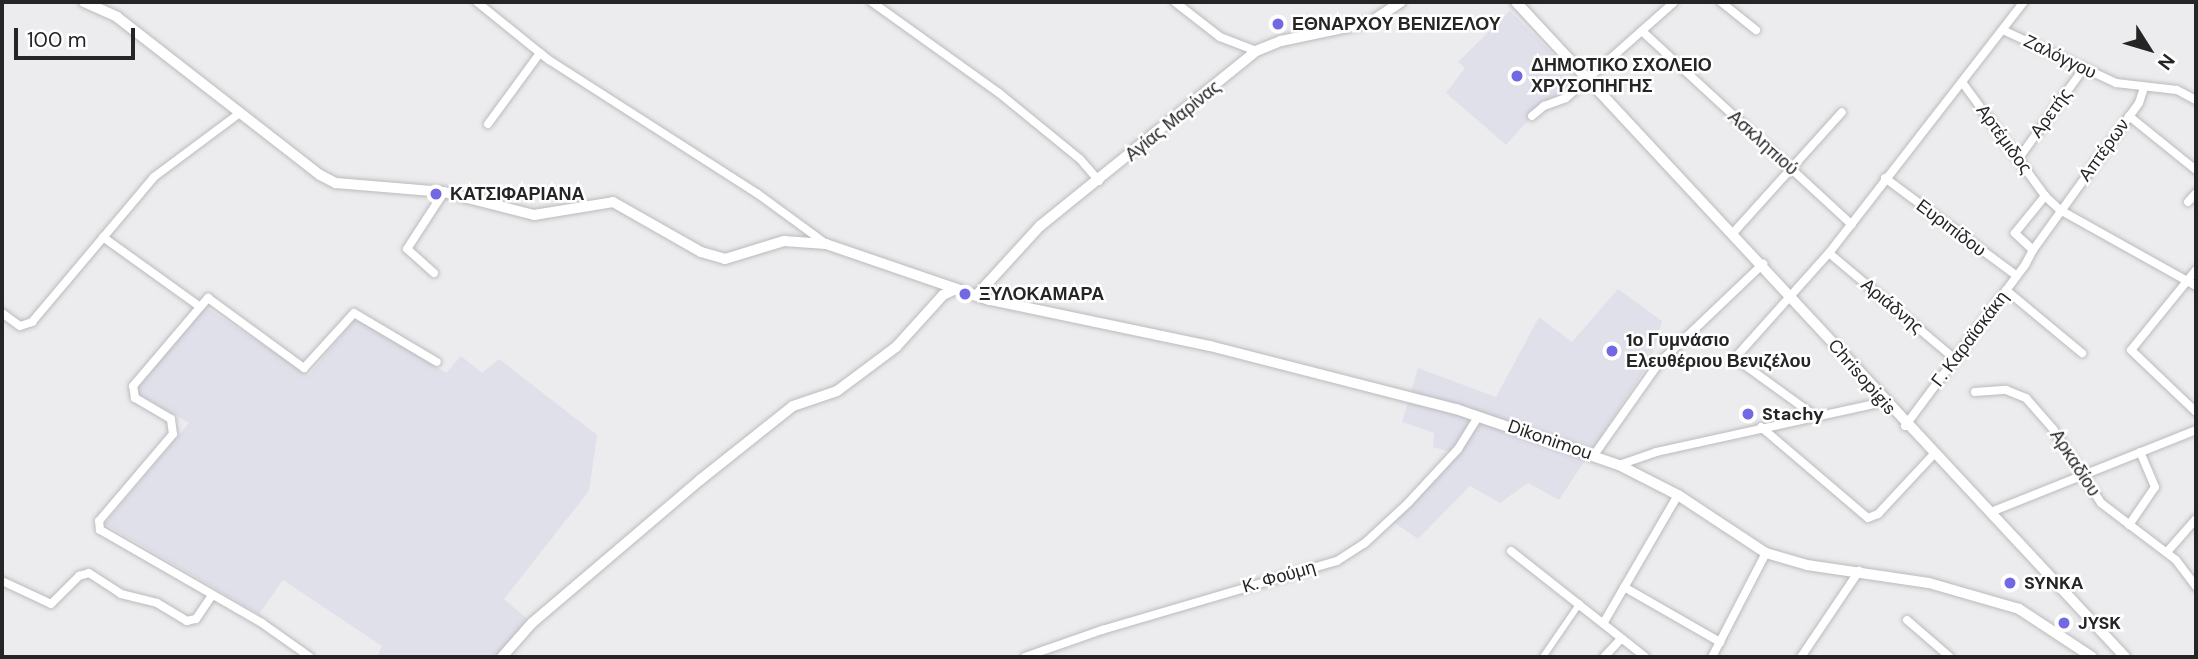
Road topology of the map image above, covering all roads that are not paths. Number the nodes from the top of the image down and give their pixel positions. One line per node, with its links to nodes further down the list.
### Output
1 (84, 2): 21 (main road, Dikonimou)
2 (477, 2): 14 (street)
3 (872, 2): 29 (street)
4 (1175, 2): 13 (street)
5 (1401, 2): 13 (main road, Αγίας Μαρίνας)
6 (1516, 2): 16 (street, Chrisopigis)
7 (1674, 2): 12 (street)
8 (1721, 2): 10 (street)
9 (2024, 2): 11 (street)
10 (1756, 30)
11 (2005, 31): 15 (street, Ζαλόγγου); 17 (street)
12 (1643, 32): 16 (street); 26 (street, Ασκληπιού)
13 (1256, 51): 29 (main road, Αγίας Μαρίνας)
14 (540, 53): 24 (street); 38 (street)
15 (2084, 68): 18 (street, Ζαλόγγου); 25 (street, Αρετής)
16 (1588, 79): 22 (street); 36 (street, Chrisopigis)
17 (1962, 82): 25 (street, Αρτέμιδος); 28 (street)
18 (2144, 88): 19 (street, Ζαλόγγου); 23 (street, Απτέρων)
19 (2196, 100)
20 (1842, 112): 26 (street)
21 (240, 113): 30 (main road, Dikonimou); 37 (street)
22 (1532, 116)
23 (2129, 116): 27 (street); 34 (street, Απτέρων)
24 (488, 124)
25 (2019, 158): 32 (street, Αρτέμιδος)
26 (1792, 169): 35 (street, Ασκληπιού); 36 (street)
27 (2196, 170)
28 (1885, 178): 35 (street); 44 (street, Ευριπίδου)
29 (1099, 181): 50 (main road, Αγίας Μαρίνας)
30 (444, 192): 38 (main road, Dikonimou); 43 (street)
31 (2196, 193): 33 (street)
32 (2045, 196): 34 (street); 39 (street)
33 (2188, 202)
34 (2060, 211): 39 (street, Γ. Καραϊσκάκη); 45 (street)
35 (1852, 225): 40 (street)
36 (1734, 232): 41 (street, Chrisopigis)
37 (103, 237): 51 (street); 52 (street)
38 (826, 244): 47 (main road, Dikonimou)
39 (2033, 250): 44 (street, Γ. Καραϊσκάκη)
40 (1829, 253): 49 (street); 54 (street, Αριάδνης)
41 (1763, 264): 49 (street, Chrisopigis); 66 (street)
42 (2196, 270): 45 (street)
43 (434, 273)
44 (2017, 276): 48 (street, Γ. Καραϊσκάκη)
45 (2187, 280): 46 (street); 58 (street)
46 (2196, 286)
47 (956, 289): 50 (main road, Dikonimou); 87 (main road)
48 (2006, 290): 53 (street); 54 (street, Γ. Καραϊσκάκη)
49 (1789, 294): 57 (street, Chrisopigis); 60 (street)
50 (976, 296): 59 (main road, Dikonimou)
51 (199, 306): 55 (street); 80 (street)
52 (2, 313)
53 (2082, 353)
54 (1955, 359): 61 (street, Γ. Καραϊσκάκη)
55 (437, 362)
56 (1975, 392): 68 (street, Αρκαδίου)
57 (1884, 402): 60 (street); 61 (street, Chrisopigis)
58 (2196, 412)
59 (1479, 415): 66 (main road, Dikonimou); 88 (street, Κ. Φούμη)
60 (1815, 416): 62 (street)
61 (1905, 426): 65 (street, Chrisopigis)
62 (1761, 427): 65 (street); 67 (street)
63 (2196, 430): 64 (street)
64 (2140, 452): 68 (street); 72 (street)
65 (1934, 454): 70 (street, Chrisopigis)
66 (1594, 455): 67 (main road, Dikonimou)
67 (1619, 466): 69 (main road, Dikonimou)
68 (2080, 474): 70 (street); 72 (street, Αρκαδίου)
69 (1678, 495): 75 (main road, Dikonimou); 78 (street)
70 (1991, 512): 96 (street, Chrisopigis)
71 (2196, 519): 74 (street)
72 (2129, 525): 74 (street, Αρκαδίου)
73 (1511, 551): 81 (street)
74 (2167, 552): 79 (street, Αρκαδίου)
75 (1766, 553): 76 (main road, Dikonimou); 85 (street)
76 (1859, 571): 93 (street); 95 (main road, Dikonimou)
77 (2, 580): 80 (street)
78 (1624, 587): 83 (street); 85 (street)
79 (2196, 587)
80 (212, 595): 86 (street)
81 (1580, 603): 83 (street); 89 (street)
82 (1907, 620): 94 (street)
83 (1604, 622): 84 (street)
84 (1620, 640): 90 (street); 91 (street)
85 (1720, 642): 92 (street)
86 (310, 657)
87 (502, 657)
88 (1025, 657)
89 (1543, 657)
90 (1604, 657)
91 (1645, 657)
92 (1712, 657)
93 (1801, 657)
94 (1951, 657)
95 (2092, 657)
96 (2125, 657)

